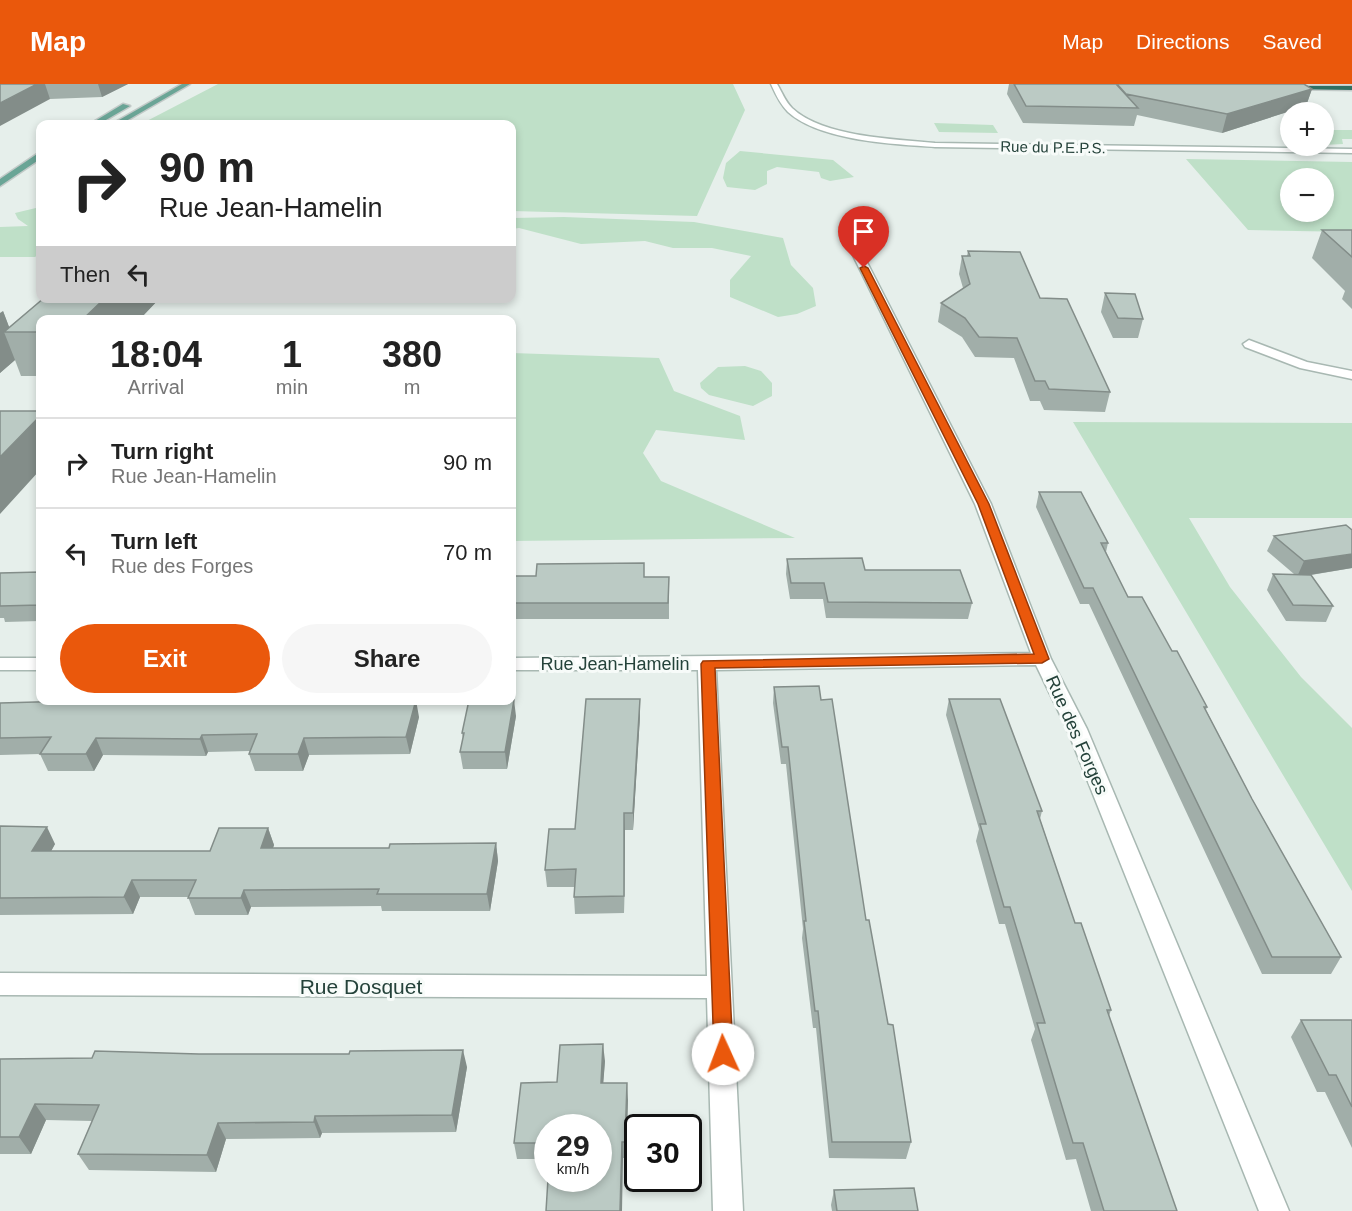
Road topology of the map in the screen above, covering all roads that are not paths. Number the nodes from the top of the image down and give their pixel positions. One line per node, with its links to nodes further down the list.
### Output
1 (187, 84): 7 (main road)
2 (775, 86): 8 (street, Rue du P.E.P.S.)
3 (1352, 88): 4 (highway)
4 (1338, 97)
5 (136, 100): 6 (main road)
6 (101, 120)
7 (123, 120)
8 (1352, 151)
9 (36, 159): 11 (main road)
10 (36, 168): 11 (main road)
11 (0, 185)
12 (848, 235): 15 (street, Rue des Forges)
13 (1249, 344): 14 (street)
14 (1352, 375)
15 (1042, 659): 19 (street, Rue Jean-Hamelin); 23 (street, Rue des Forges)
16 (0, 664): 17 (street)
17 (36, 664)
18 (516, 664): 19 (street, Rue Jean-Hamelin)
19 (708, 664): 21 (street)
20 (0, 984): 21 (street, Rue Dosquet)
21 (721, 987): 22 (street)
22 (728, 1211)
23 (1274, 1211)

